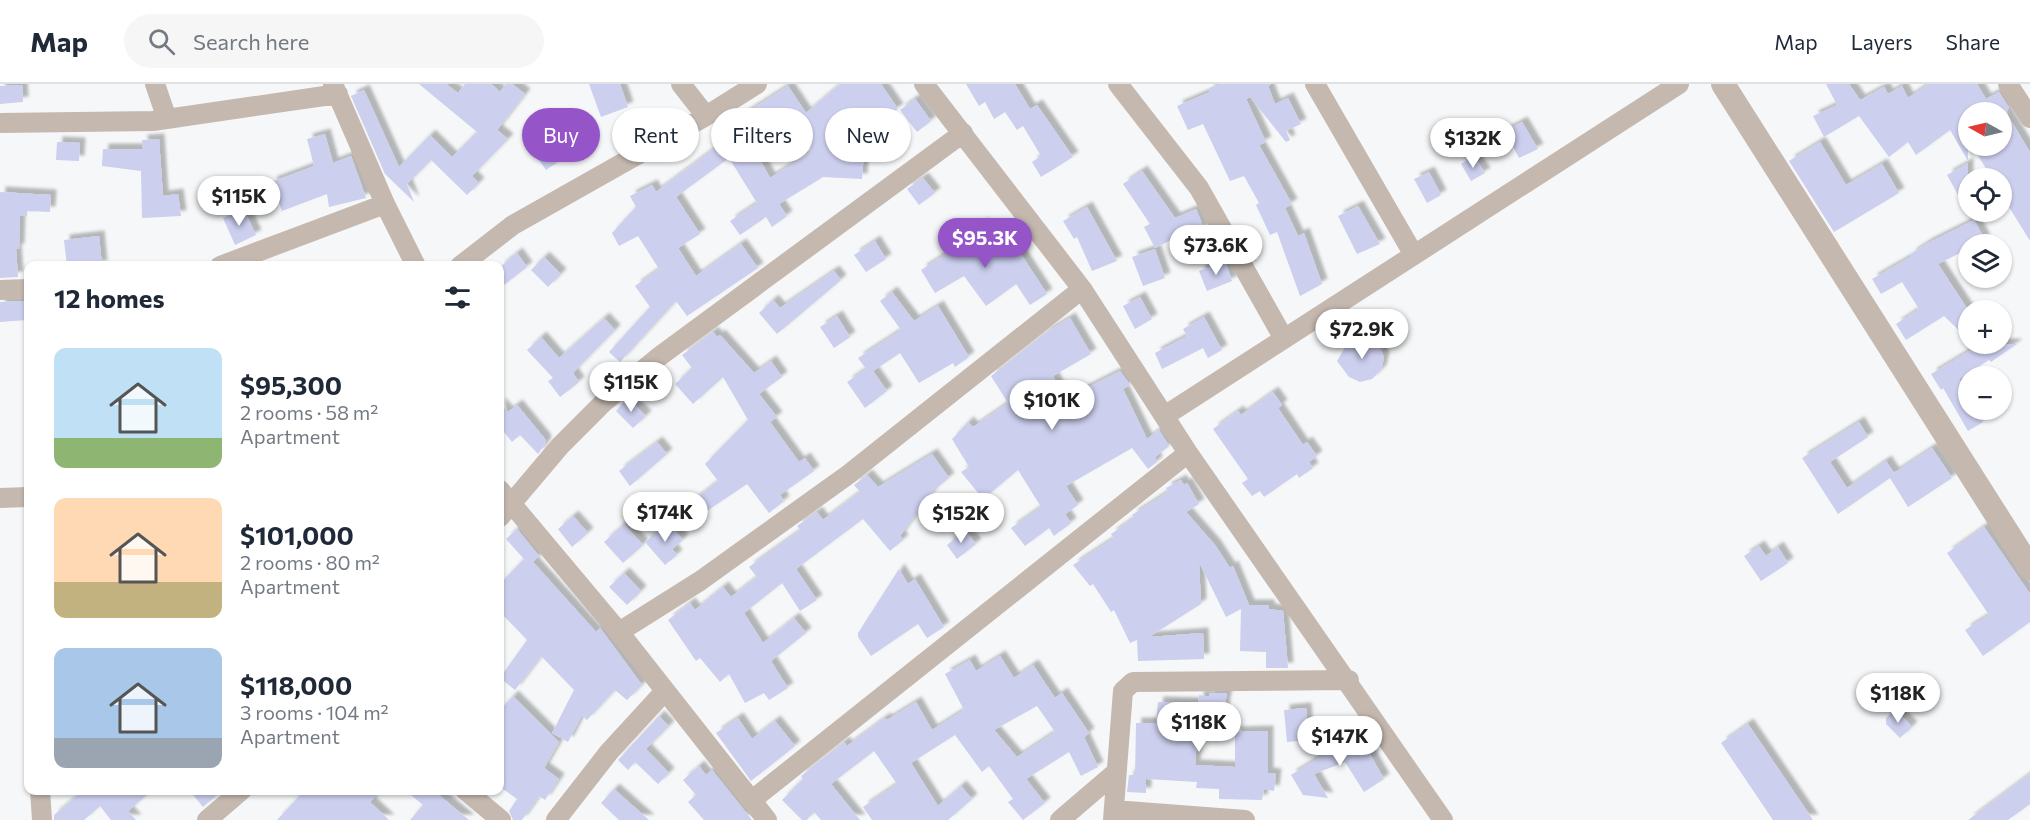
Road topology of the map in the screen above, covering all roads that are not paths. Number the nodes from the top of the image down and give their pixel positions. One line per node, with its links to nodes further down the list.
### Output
1 (155, 84): 13 (street)
2 (681, 84): 11 (street)
3 (757, 84): 11 (street)
4 (924, 84): 15 (street)
5 (1119, 84): 24 (street)
6 (1315, 84): 17 (street)
7 (1679, 84): 17 (street)
8 (1723, 84): 30 (street)
9 (2008, 84): 12 (street)
10 (335, 89): 13 (street); 16 (street)
11 (706, 117): 20 (street)
12 (2030, 118)
13 (167, 119): 14 (street)
14 (0, 123)
15 (963, 133): 22 (street); 29 (street)
16 (385, 204): 18 (street); 19 (street)
17 (1414, 255): 24 (street)
18 (233, 261)
19 (414, 261)
20 (466, 261)
21 (24, 289): 23 (street)
22 (1082, 289): 25 (street); 31 (street)
23 (0, 290)
24 (1284, 339): 25 (street)
25 (1166, 416): 26 (street)
26 (1188, 453): 32 (street); 38 (street)
27 (24, 497): 28 (street)
28 (0, 498)
29 (504, 504): 31 (street)
30 (2029, 566)
31 (619, 632): 33 (street)
32 (1348, 680): 34 (street); 47 (street)
33 (665, 691): 38 (street); 43 (street)
34 (1115, 773): 39 (street); 45 (street)
35 (40, 795): 40 (street)
36 (236, 795): 41 (street)
37 (471, 795): 42 (street)
38 (752, 800): 44 (street)
39 (1114, 815): 46 (street)
40 (42, 820)
41 (207, 820)
42 (501, 820)
43 (556, 820)
44 (767, 820)
45 (1060, 820)
46 (1245, 820)
47 (1443, 820)

